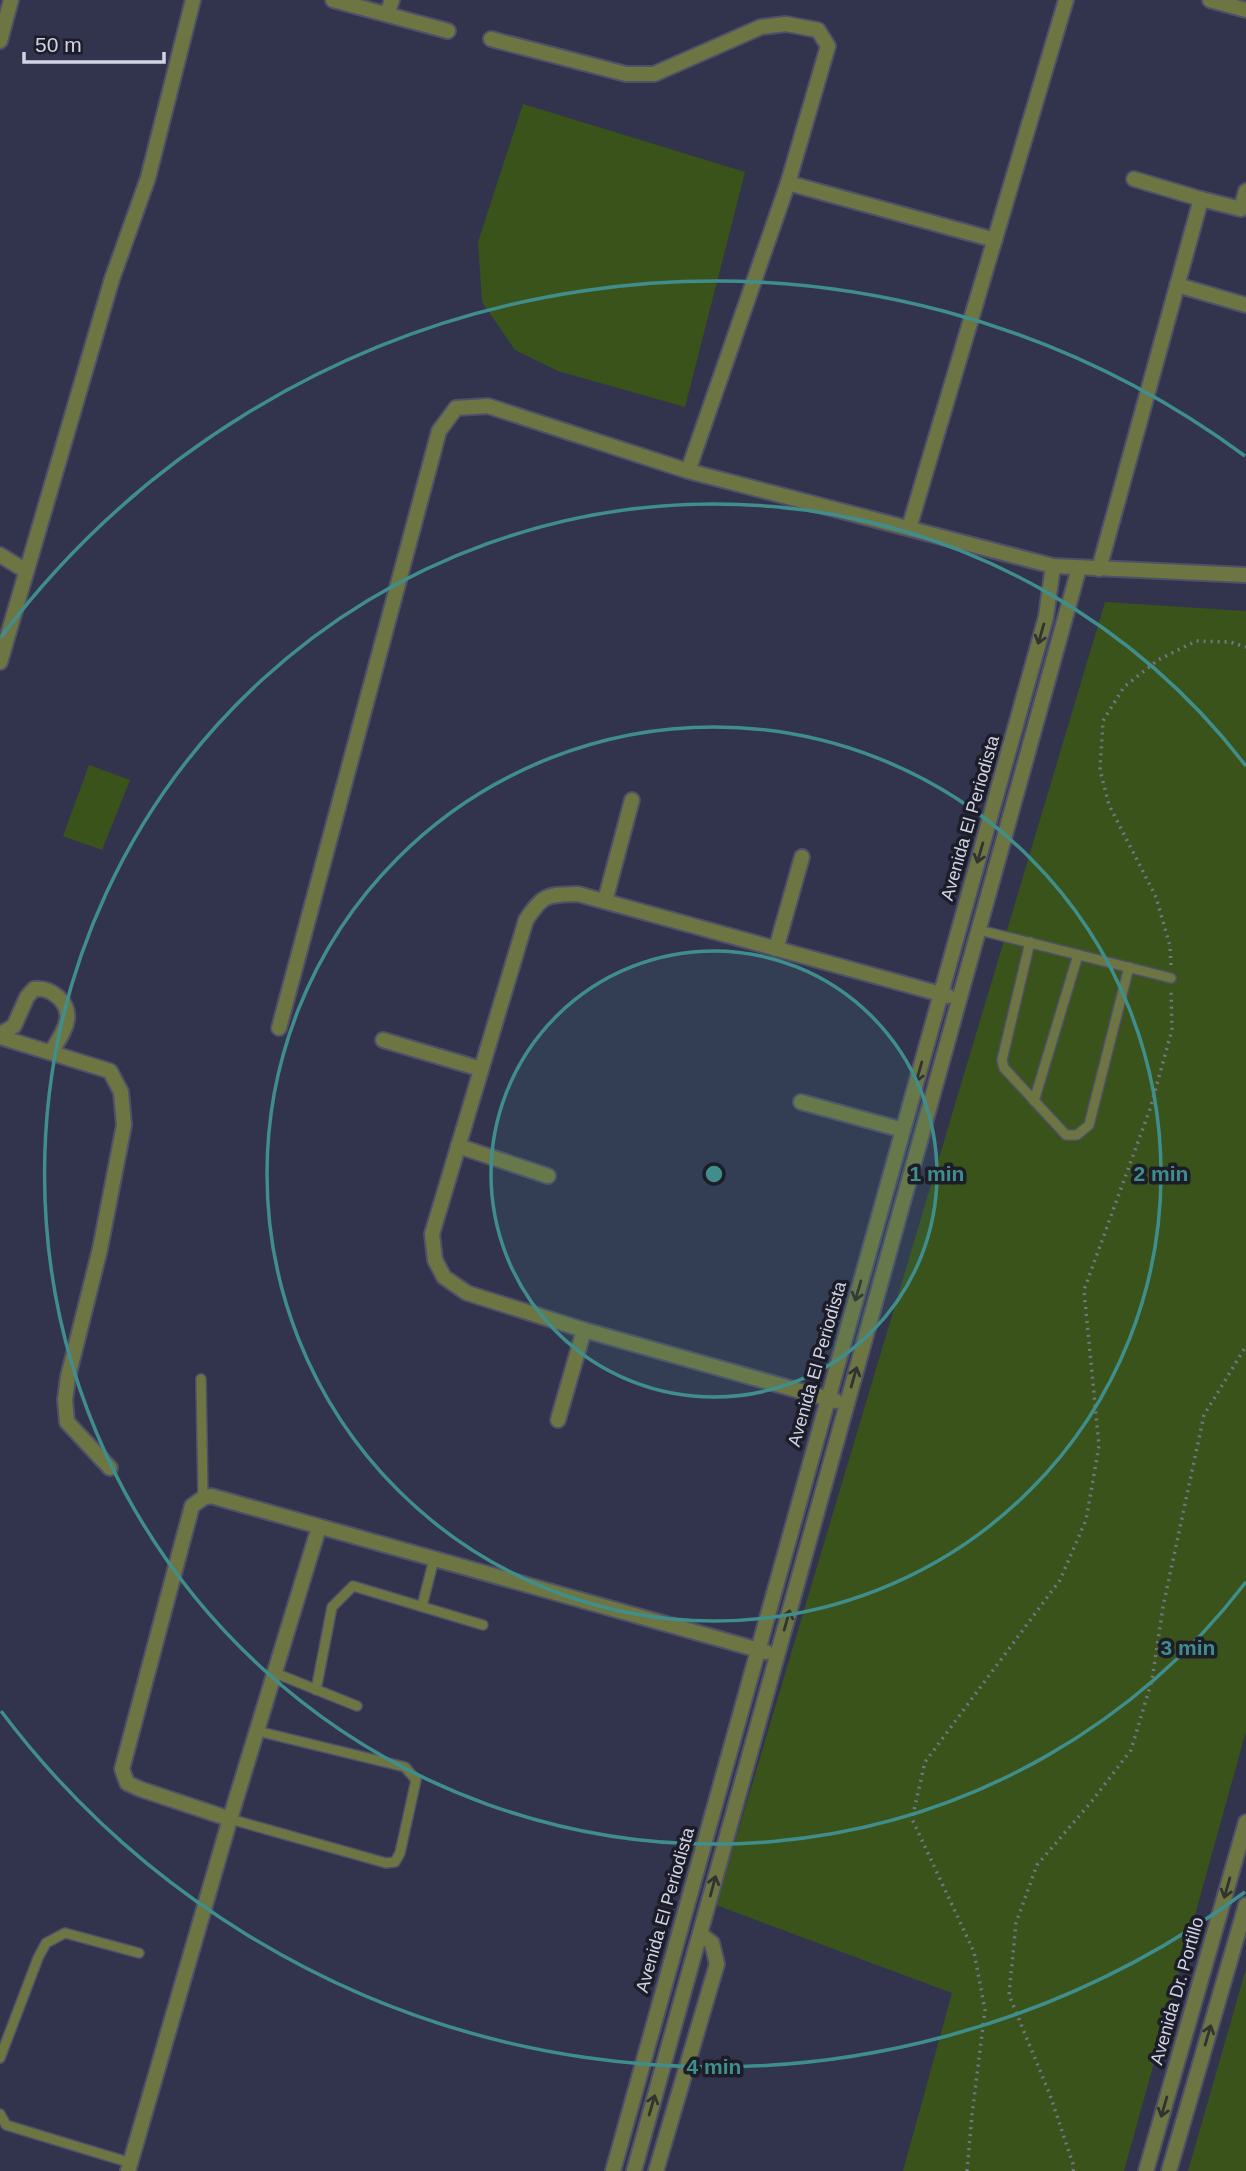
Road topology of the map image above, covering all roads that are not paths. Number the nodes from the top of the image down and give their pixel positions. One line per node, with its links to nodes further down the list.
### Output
1 (11, 0): 8 (street)
2 (193, 0): 24 (street)
3 (333, 0): 6 (street)
4 (1066, 0): 15 (street)
5 (1210, 0): 7 (street)
6 (389, 7): 9 (street)
7 (1246, 10)
8 (1, 30)
9 (448, 31)
10 (491, 39): 12 (street)
11 (1134, 179): 14 (street)
12 (788, 184): 15 (street); 18 (street)
13 (1246, 191): 14 (street)
14 (1201, 199): 16 (street)
15 (995, 240): 19 (street)
16 (1177, 285): 17 (street); 23 (street)
17 (1246, 305)
18 (688, 471): 19 (street); 38 (street)
19 (909, 528): 21 (street)
20 (0, 555): 24 (street)
21 (1053, 566): 22 (street); 36 (street, Avenida El Periodista, one-way to 36)
22 (1079, 568): 23 (street); 30 (street)
23 (1100, 569): 25 (street)
24 (26, 571): 26 (street)
25 (1243, 574)
26 (0, 662)
27 (632, 800): 29 (street)
28 (802, 857): 32 (street)
29 (605, 901): 32 (street); 42 (street)
30 (979, 930): 31 (lane); 37 (street)
31 (1030, 942): 33 (lane); 43 (lane)
32 (776, 949): 36 (street)
33 (1078, 955): 34 (lane); 43 (lane)
34 (1129, 967): 35 (lane); 43 (lane)
35 (1171, 978)
36 (941, 994): 37 (street); 45 (street, Avenida El Periodista, one-way to 45)
37 (959, 999): 51 (street, one-way to 37)
38 (279, 1028)
39 (0, 1035): 41 (street); 41 (street)
40 (383, 1040): 42 (street)
41 (51, 1052): 53 (street)
42 (481, 1069): 46 (street)
43 (1034, 1101)
44 (801, 1102): 45 (street)
45 (903, 1130): 50 (street, Avenida El Periodista, one-way to 50)
46 (458, 1146): 47 (street); 48 (street)
47 (548, 1177)
48 (584, 1330): 50 (street); 52 (street)
49 (201, 1379): 54 (lane)
50 (828, 1398): 51 (street); 59 (street, Avenida El Periodista)
51 (847, 1404): 60 (street, one-way to 51)
52 (558, 1420)
53 (110, 1468)
54 (203, 1498): 55 (street); 65 (street)
55 (319, 1527): 56 (street); 61 (street)
56 (434, 1559): 57 (lane); 59 (street)
57 (422, 1606): 58 (lane); 62 (lane)
58 (483, 1625)
59 (758, 1649): 60 (street); 73 (street, Avenida El Periodista)
60 (777, 1655): 68 (street, one-way to 60)
61 (275, 1673): 62 (lane); 64 (street)
62 (316, 1690): 63 (lane)
63 (357, 1706)
64 (257, 1731): 65 (street); 65 (lane)
65 (230, 1819): 72 (street)
66 (1246, 1822): 76 (street, Avenida Dr. Portillo, one-way to 76)
67 (1246, 1905): 77 (street, one-way to 67)
68 (700, 1934): 74 (street, one-way to 68); 75 (street)
69 (139, 1953): 70 (lane)
70 (0, 2058)
71 (0, 2114): 72 (lane)
72 (130, 2167)
73 (612, 2171)
74 (634, 2171)
75 (656, 2171)
76 (1146, 2171)
77 (1169, 2171)

